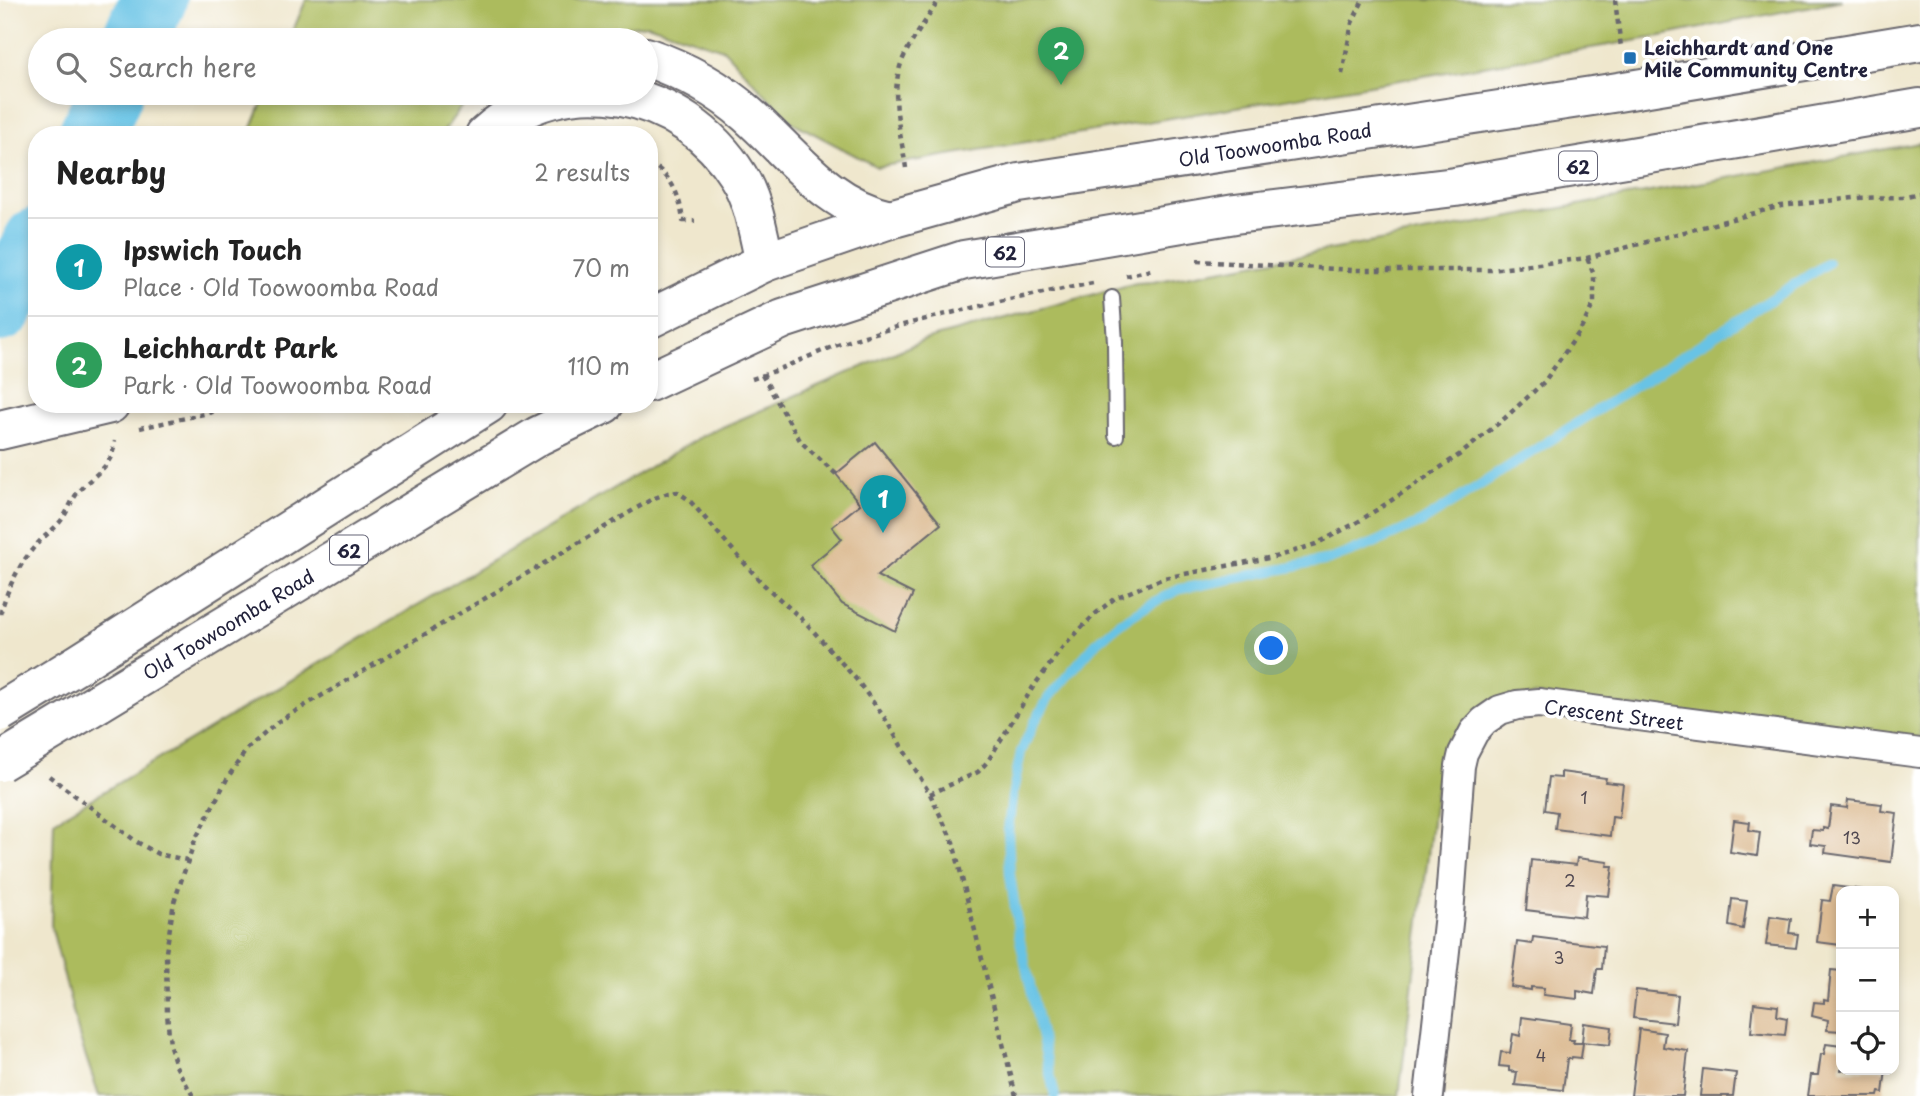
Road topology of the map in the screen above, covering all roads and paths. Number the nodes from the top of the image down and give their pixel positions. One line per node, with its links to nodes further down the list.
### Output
1 (939, 0): 15 (path)
2 (1363, 0): 7 (path)
3 (1615, 0): 5 (path)
4 (1920, 42): 17 (main road, Old Toowoomba Road)
5 (1621, 47)
6 (658, 62): 17 (main road)
7 (1342, 74)
8 (497, 105): 12 (main road)
9 (536, 105): 13 (main road)
10 (652, 105): 21 (main road)
11 (1920, 108): 27 (main road, 62)
12 (483, 126)
13 (497, 126)
14 (658, 168): 18 (path)
15 (906, 168)
16 (1920, 193): 19 (path)
17 (890, 219): 21 (main road, Old Toowoomba Road)
18 (695, 221)
19 (1587, 258): 20 (path); 43 (path)
20 (1186, 261)
21 (765, 262): 26 (main road, Old Toowoomba Road); 27 (main road)
22 (1160, 268): 23 (path)
23 (1121, 277)
24 (1096, 283): 28 (path)
25 (1112, 298): 36 (lane)
26 (658, 315)
27 (783, 319): 29 (main road, 62)
28 (762, 375): 30 (path); 37 (path)
29 (658, 378)
30 (749, 379)
31 (185, 413): 34 (path)
32 (474, 413): 39 (main road, 62, bridge)
33 (585, 413): 41 (main road, Old Toowoomba Road / 62, bridge)
34 (121, 422): 35 (main road); 38 (path)
35 (0, 430)
36 (1116, 436)
37 (836, 474)
38 (0, 614)
39 (0, 712)
40 (1920, 753): 47 (street, Crescent Street)
41 (0, 762)
42 (45, 772): 44 (path)
43 (930, 794): 44 (path); 46 (path)
44 (187, 860): 45 (path)
45 (194, 1096)
46 (1016, 1096)
47 (1429, 1096)

